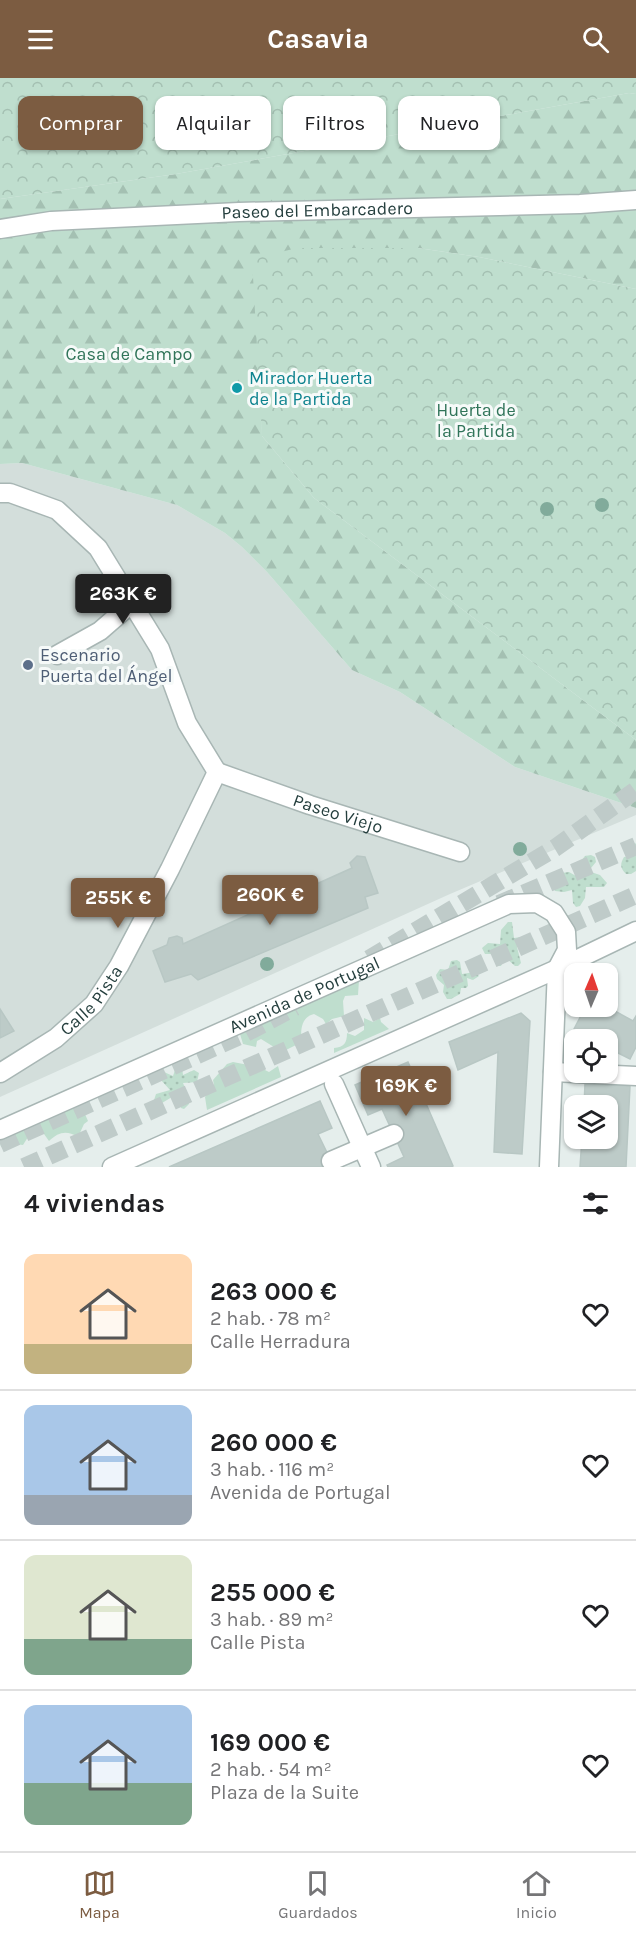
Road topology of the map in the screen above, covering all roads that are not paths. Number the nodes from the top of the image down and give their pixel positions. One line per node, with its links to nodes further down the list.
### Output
1 (636, 200): 2 (street, Paseo del Embarcadero)
2 (0, 229)
3 (0, 493): 4 (street)
4 (131, 604): 5 (street); 6 (street)
5 (57, 655)
6 (217, 772): 7 (street, Paseo Viejo); 11 (street, Calle Pista)
7 (460, 852)
8 (636, 931): 9 (street)
9 (557, 969): 10 (street, Avenida de Portugal); 14 (street, Avenida de Portugal); 18 (street)
10 (553, 1072): 12 (street); 21 (street, Avenida de Portugal)
11 (0, 1073)
12 (636, 1076)
13 (334, 1083): 16 (street)
14 (0, 1130)
15 (394, 1134): 16 (street)
16 (363, 1148): 17 (street); 20 (street)
17 (331, 1161)
18 (135, 1162): 19 (street)
19 (112, 1167)
20 (371, 1167)
21 (549, 1167)

